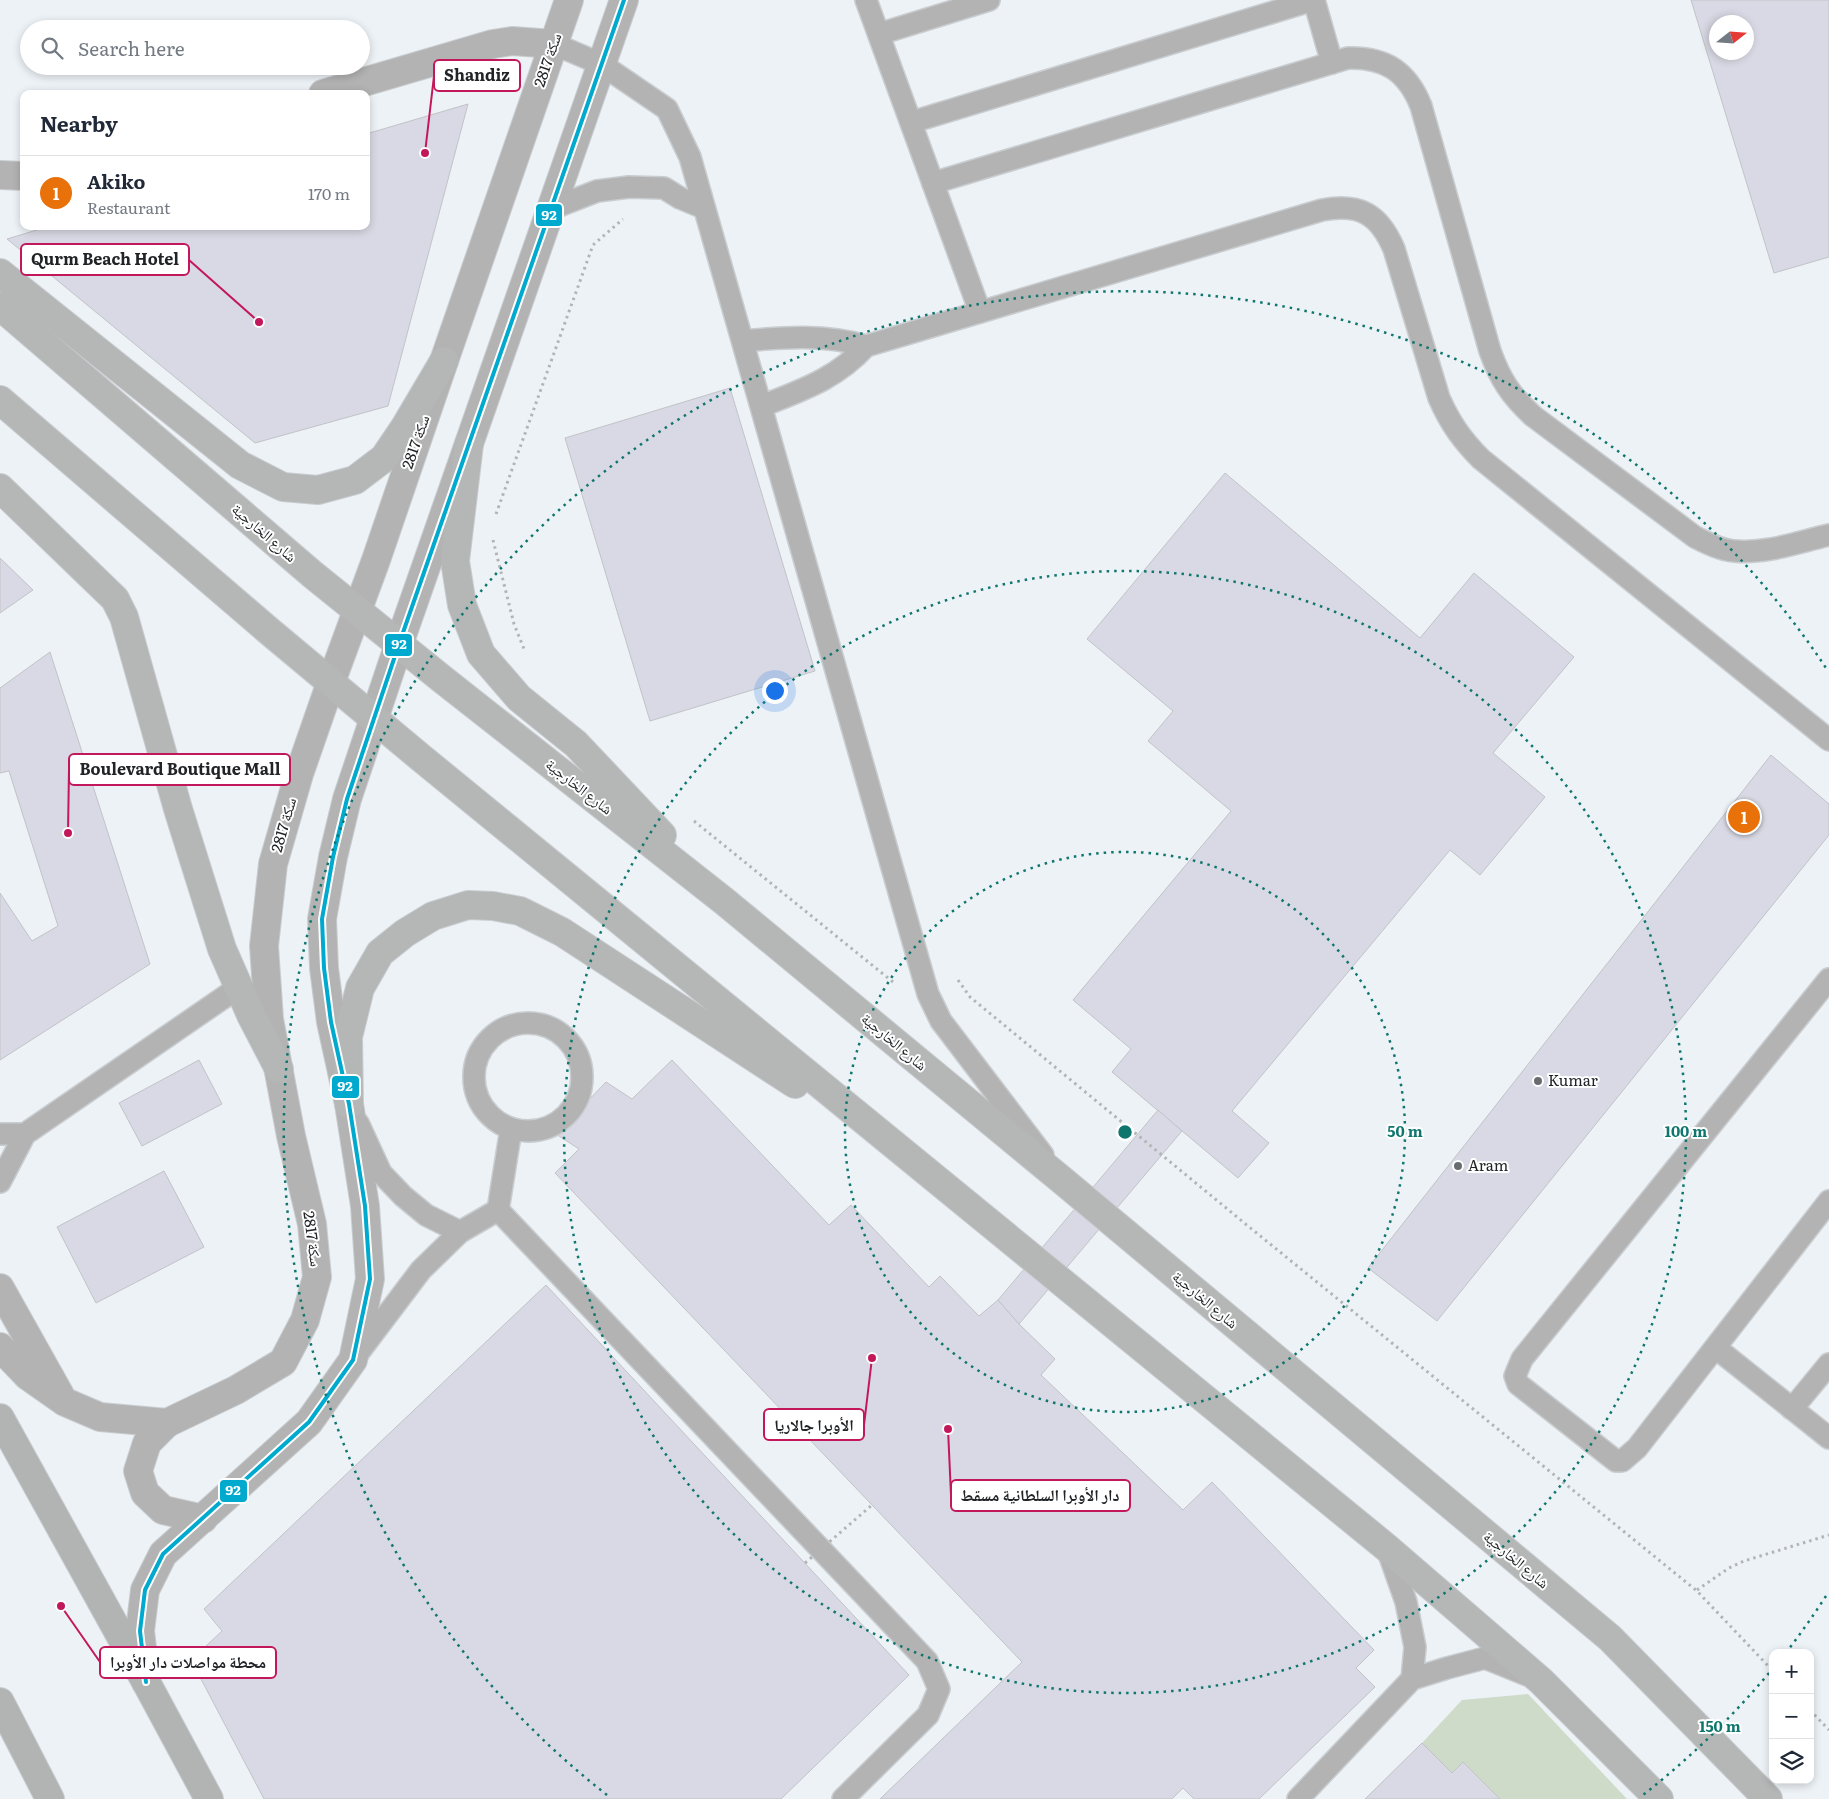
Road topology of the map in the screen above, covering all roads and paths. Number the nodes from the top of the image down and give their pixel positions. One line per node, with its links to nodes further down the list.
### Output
1 (569, 0): 7 (street, سكة 2817)
2 (624, 0): 9 (street)
3 (866, 0): 6 (lane)
4 (989, 0): 6 (lane)
5 (1314, 0): 8 (lane); 11 (lane)
6 (879, 34): 11 (lane)
7 (554, 44): 9 (lane); 10 (street); 23 (street, سكة 2817)
8 (1332, 63): 14 (lane); 30 (lane)
9 (601, 64): 16 (lane); 17 (street)
10 (337, 90)
11 (912, 122): 14 (lane)
12 (0, 175): 13 (street)
13 (20, 176)
14 (933, 182): 20 (lane)
15 (629, 187): 16 (lane); 17 (lane); 28 (path)
16 (704, 208): 21 (lane)
17 (551, 209): 26 (street)
18 (0, 273): 23 (main road)
19 (0, 306): 31 (main road, شارع الخارجية)
20 (980, 312): 22 (lane); 36 (lane)
21 (743, 341): 22 (lane); 25 (lane)
22 (866, 346): 25 (lane)
23 (444, 361): 31 (street, سكة 2817)
24 (0, 400): 34 (main road)
25 (762, 406): 49 (lane)
26 (469, 444): 32 (street); 38 (main road)
27 (0, 488): 42 (main road)
28 (494, 519)
29 (494, 534): 33 (path)
30 (1829, 535)
31 (358, 610): 32 (main road, شارع الخارجية); 34 (street, سكة 2817)
32 (399, 644): 35 (street); 38 (main road, شارع الخارجية)
33 (524, 650)
34 (331, 682): 35 (main road); 43 (street, سكة 2817)
35 (375, 718): 44 (street); 48 (main road)
36 (1829, 740)
37 (693, 820): 41 (path)
38 (724, 901): 49 (main road, شارع الخارجية)
39 (957, 978): 69 (path)
40 (1829, 979): 56 (lane)
41 (894, 984)
42 (239, 987): 43 (main road); 47 (lane)
43 (278, 1069): 62 (street, سكة 2817)
44 (349, 1104): 48 (main road); 53 (lane); 57 (street)
45 (511, 1129): 45 (lane); 52 (lane)
46 (0, 1134): 47 (lane)
47 (26, 1134): 50 (lane)
48 (915, 1163): 67 (main road)
49 (1063, 1181): 82 (main road, شارع الخارجية)
50 (0, 1182)
51 (1829, 1201): 56 (lane)
52 (498, 1210): 53 (lane); 79 (lane)
53 (460, 1232): 57 (lane)
54 (0, 1288): 59 (street)
55 (0, 1347): 59 (street)
56 (1716, 1348): 60 (lane)
57 (353, 1360): 65 (street)
58 (1829, 1364): 60 (lane)
59 (65, 1402): 62 (street)
60 (1792, 1409): 63 (lane)
61 (0, 1418): 73 (highway)
62 (167, 1423): 65 (street)
63 (1829, 1438)
64 (872, 1505): 68 (path, bridge)
65 (203, 1519): 73 (street)
66 (1829, 1535): 69 (path)
67 (1387, 1548): 71 (lane); 72 (main road)
68 (805, 1563)
69 (1697, 1590): 70 (path)
70 (1769, 1666)
71 (1412, 1679): 72 (lane); 80 (lane)
72 (1542, 1681): 81 (main road)
73 (146, 1682): 78 (highway)
74 (0, 1702): 77 (highway)
75 (1814, 1714): 76 (path)
76 (1829, 1730)
77 (50, 1799)
78 (209, 1799)
79 (843, 1799)
80 (1298, 1799)
81 (1659, 1799)
82 (1768, 1799)

